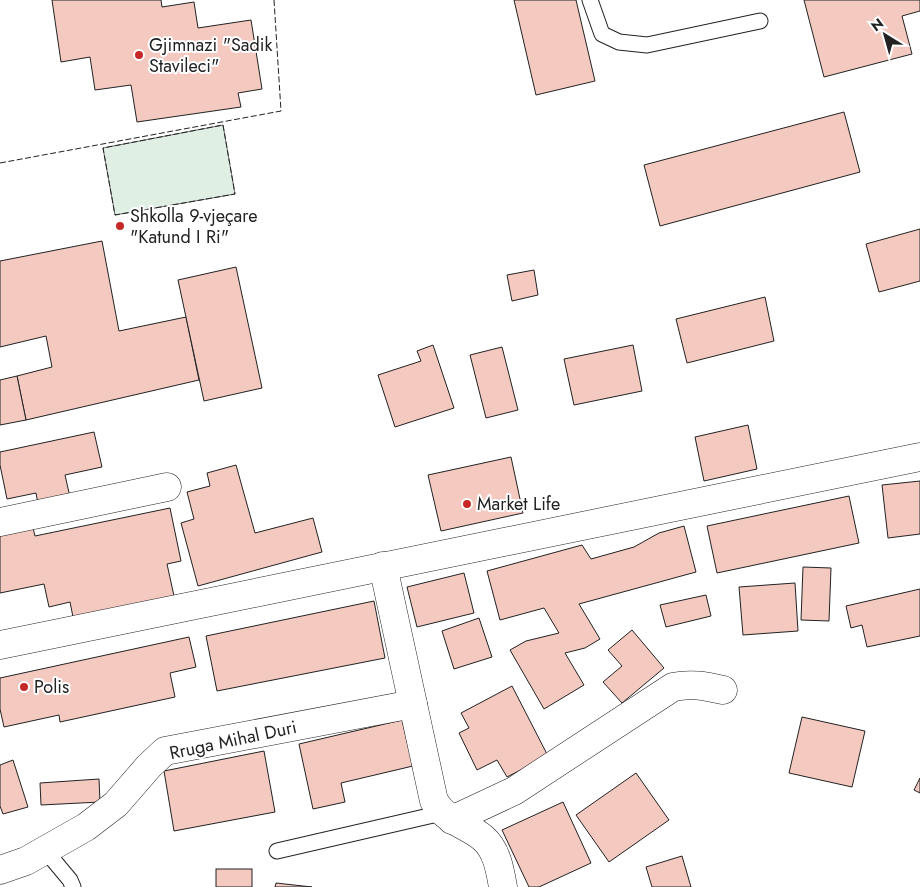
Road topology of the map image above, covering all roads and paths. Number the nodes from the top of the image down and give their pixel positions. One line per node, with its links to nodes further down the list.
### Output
1 (590, 0): 2 (lane)
2 (760, 21)
3 (920, 457): 6 (street)
4 (167, 487): 5 (street)
5 (0, 522)
6 (383, 566): 7 (street); 9 (street)
7 (0, 644)
8 (723, 690): 10 (street)
9 (413, 704): 10 (street); 11 (street, Rruga Mihal Duri)
10 (447, 817): 12 (lane); 15 (street)
11 (45, 850): 13 (street, Rruga Mihal Duri); 14 (lane)
12 (277, 851)
13 (0, 870)
14 (73, 887)
15 (503, 887)

